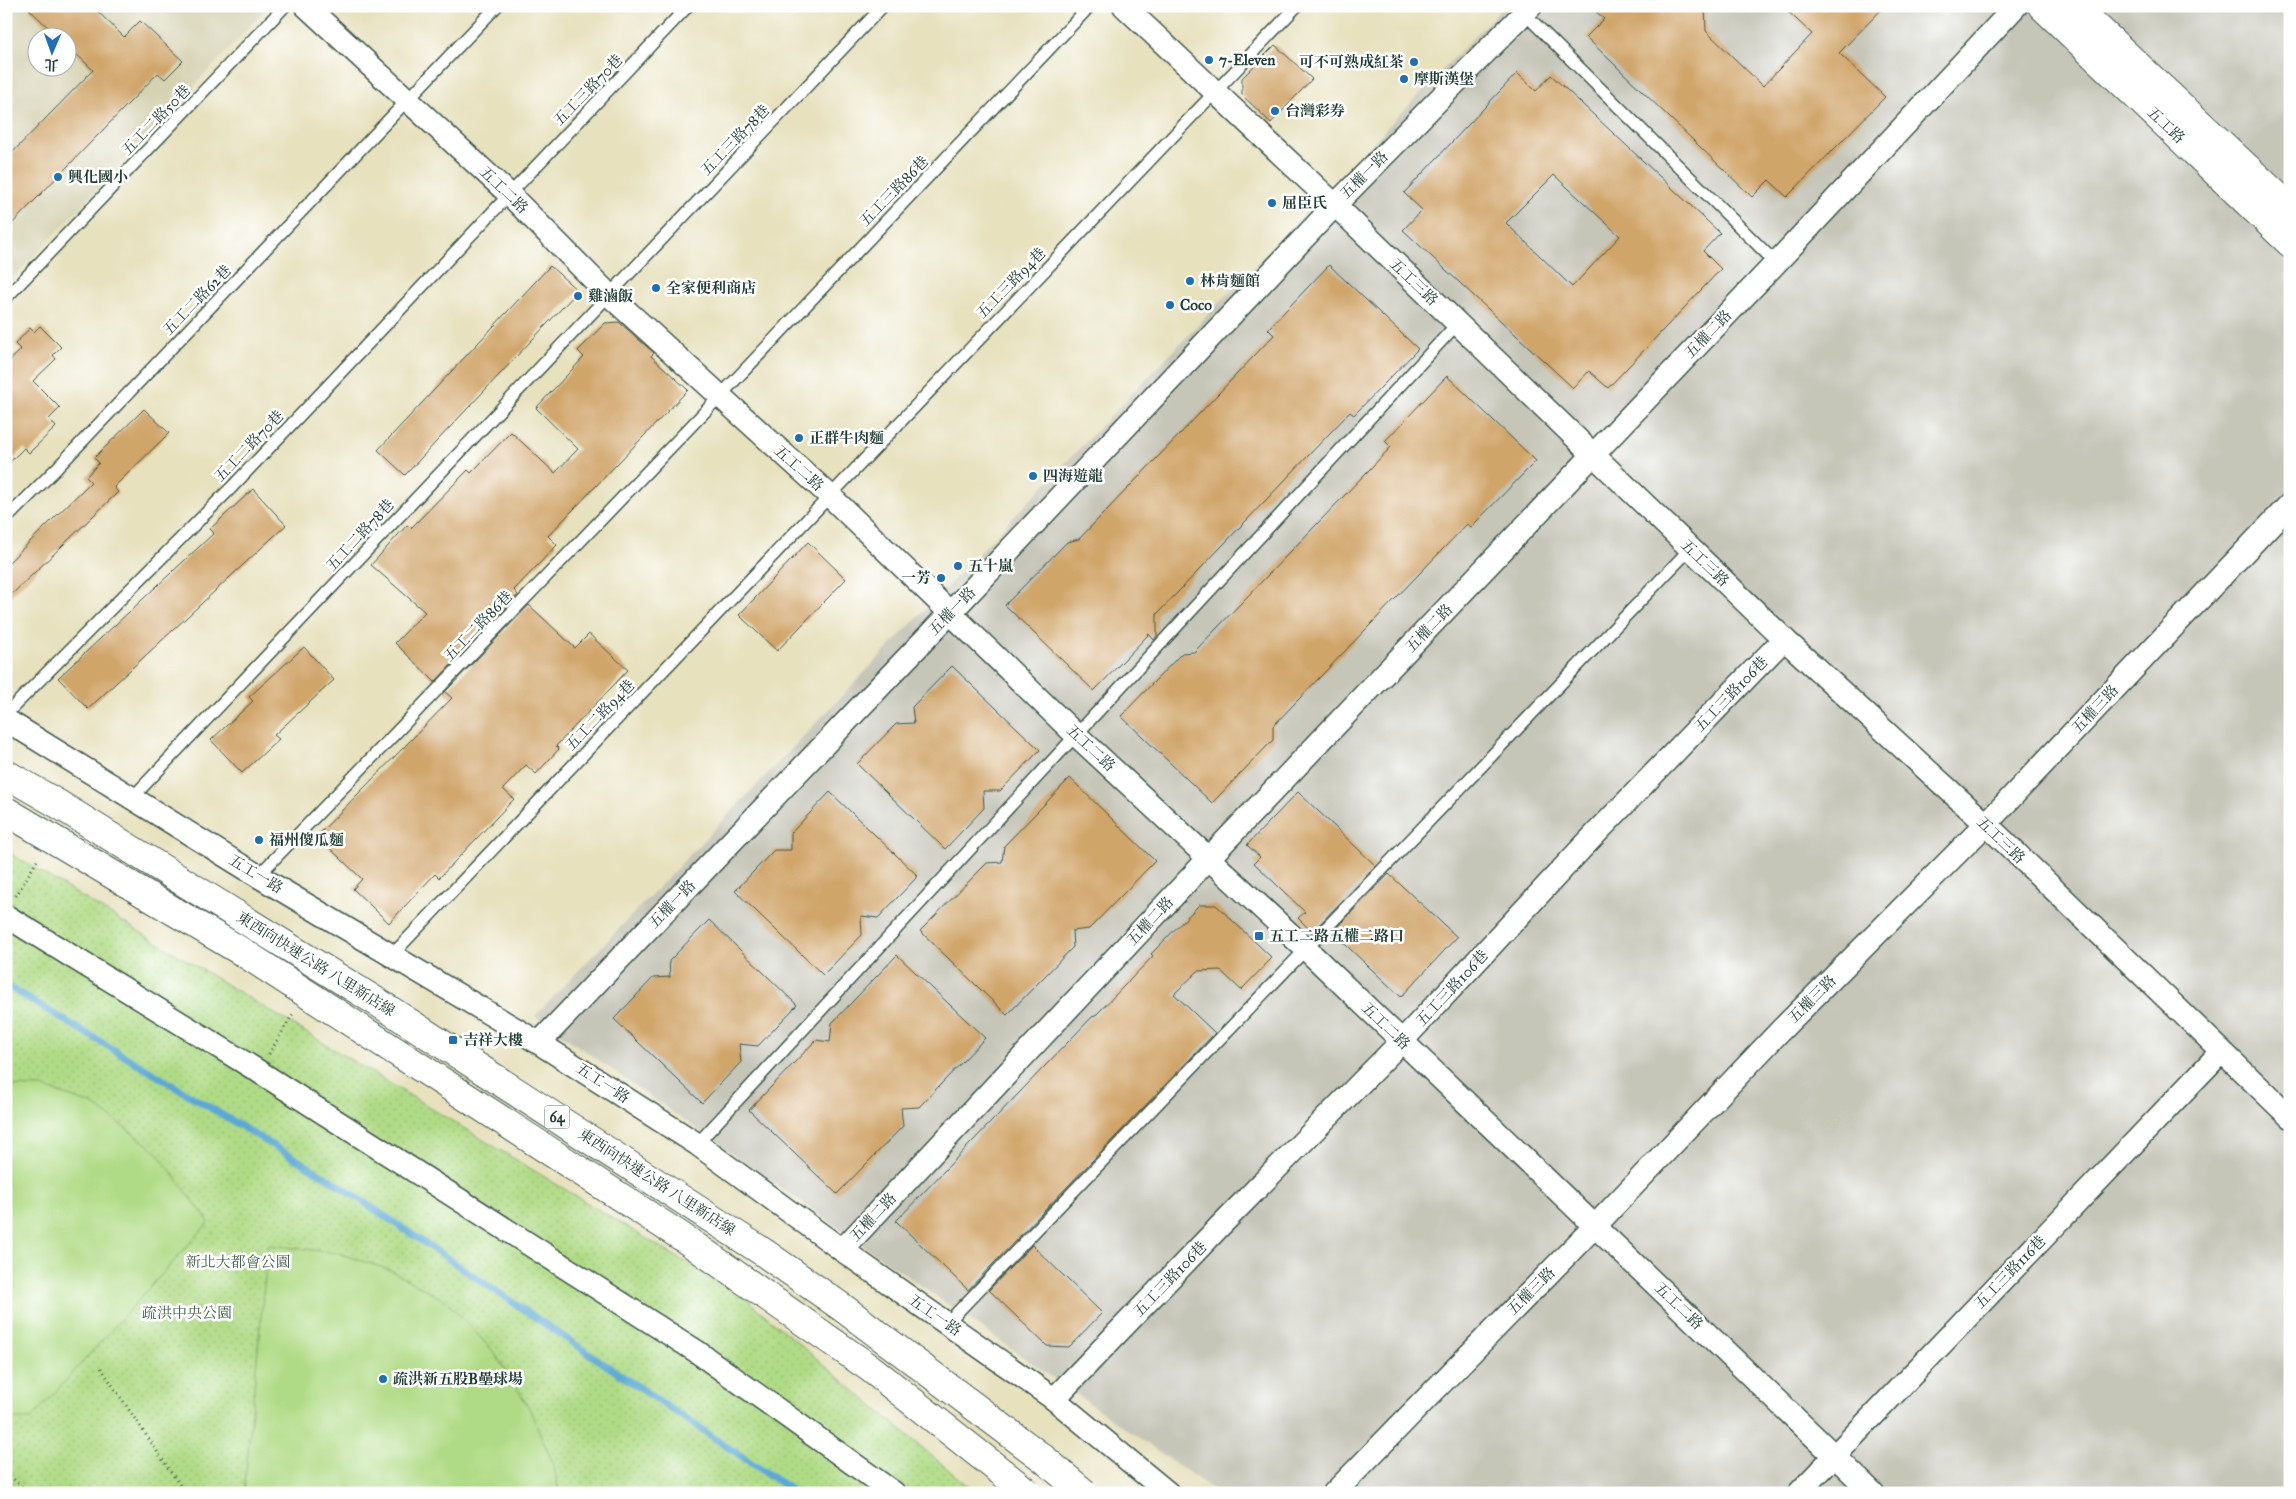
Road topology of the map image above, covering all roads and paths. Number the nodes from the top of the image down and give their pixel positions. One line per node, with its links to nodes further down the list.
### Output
1 (285, 6): 21 (lane, 五工二路50巷)
2 (306, 6): 14 (street, 五工二路)
3 (497, 6): 14 (lane, 五工二路62巷)
4 (688, 6): 15 (lane, 五工三路70巷)
5 (883, 6): 20 (lane, 五工三路78巷)
6 (1090, 6): 23 (lane, 五工三路86巷)
7 (1124, 6): 13 (street, 五工三路)
8 (1296, 6): 13 (lane, 五工三路94巷)
9 (2016, 6): 19 (street, 五權二路)
10 (2042, 6): 18 (main road, 五工路)
11 (2074, 6): 17 (main road, 五工路)
12 (1528, 9): 16 (street, 五權一路); 19 (lane)
13 (1214, 92): 16 (street, 五工三路); 25 (lane, 五工三路94巷)
14 (408, 101): 15 (street, 五工二路); 27 (lane, 五工二路62巷)
15 (509, 194): 20 (street, 五工二路); 31 (lane, 五工二路70巷)
16 (1335, 206): 22 (street, 五工三路); 29 (street, 五權一路)
17 (2290, 208)
18 (2290, 243)
19 (1776, 264): 24 (street, 五權二路)
20 (609, 295): 23 (street, 五工二路); 35 (lane, 五工二路78巷)
21 (6, 298)
22 (1457, 324): 24 (street, 五工三路); 33 (lane)
23 (720, 396): 25 (street, 五工二路); 40 (lane, 五工二路86巷)
24 (1593, 455): 28 (street, 五工三路); 39 (street, 五權二路)
25 (829, 495): 29 (street, 五工二路); 43 (lane, 五工二路94巷)
26 (2290, 504): 37 (street, 五權三路)
27 (6, 519)
28 (1690, 549): 30 (street, 五工三路); 42 (lane)
29 (951, 612): 33 (street, 五工二路); 46 (street, 五權一路)
30 (1784, 639): 37 (street, 五工三路); 45 (street, 五工三路106巷)
31 (6, 714)
32 (6, 720): 35 (street, 五工一路)
33 (1075, 734): 39 (street, 五工二路); 50 (lane)
34 (6, 774): 62 (main road, 東西向快速公路 八里新店線 / 64, bridge)
35 (133, 797): 40 (street, 五工一路)
36 (6, 810): 61 (main road, 東西向快速公路 八里新店線 / 64, bridge)
37 (1986, 824): 47 (street, 五工三路); 51 (street, 五權三路)
38 (41, 854): 41 (path)
39 (1210, 858): 42 (street, 五工二路); 52 (street, 五權二路)
40 (258, 876): 43 (street, 五工一路)
41 (9, 910): 48 (street)
42 (1306, 949): 45 (street, 五工二路); 53 (lane)
43 (392, 955): 46 (street, 五工一路)
44 (296, 1009): 48 (path)
45 (1402, 1041): 51 (street, 五工二路); 55 (street, 五工三路106巷)
46 (539, 1043): 50 (street, 五工一路)
47 (2221, 1052): 49 (street, 五工三路); 56 (street, 五工三路116巷)
48 (258, 1071): 60 (street)
49 (2290, 1117)
50 (698, 1144): 52 (street, 五工一路)
51 (1596, 1225): 56 (street, 五工二路); 64 (street, 五權三路)
52 (842, 1250): 53 (street, 五工一路)
53 (947, 1323): 55 (street, 五工一路)
54 (101, 1368): 59 (path)
55 (1054, 1399): 63 (street, 五工一路)
56 (1834, 1456): 65 (street, 五工三路116巷); 66 (street, 五工二路)
57 (6, 1473): 58 (path)
58 (30, 1493)
59 (185, 1493)
60 (894, 1493)
61 (1028, 1493)
62 (1084, 1493)
63 (1168, 1493)
64 (1334, 1493)
65 (1799, 1493)
66 (1873, 1493)

